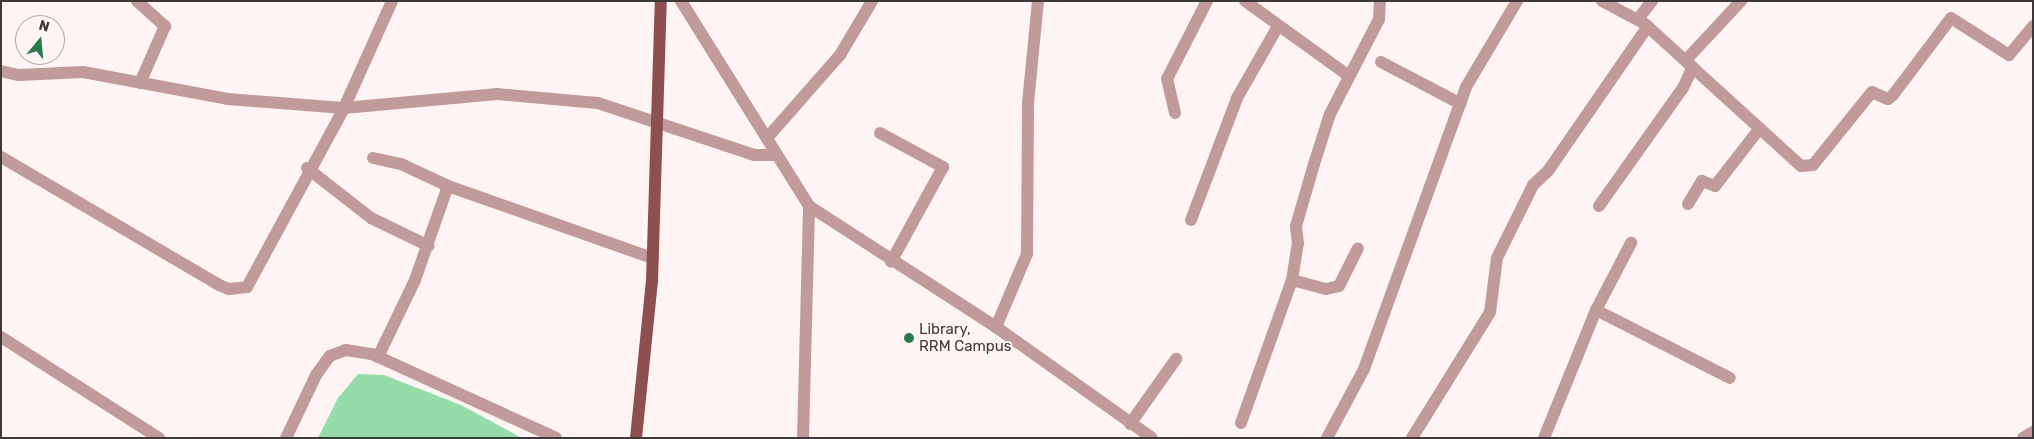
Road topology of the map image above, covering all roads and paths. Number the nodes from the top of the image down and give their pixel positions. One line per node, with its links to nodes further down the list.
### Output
1 (137, 1): 21 (street)
2 (392, 1): 23 (street)
3 (661, 1): 25 (main road)
4 (681, 1): 28 (street)
5 (872, 1): 28 (street)
6 (1038, 1): 45 (street)
7 (1207, 1): 24 (street)
8 (1245, 1): 15 (street)
9 (1380, 1): 20 (street)
10 (1517, 1): 22 (street)
11 (1602, 1): 14 (street)
12 (1652, 1): 14 (street)
13 (1741, 1): 18 (street)
14 (1643, 23): 18 (street); 60 (street)
15 (1278, 26): 20 (street); 37 (street)
16 (2033, 26): 26 (street)
17 (1381, 62): 22 (street)
18 (1689, 63): 26 (street); 36 (street)
19 (1, 71): 21 (street)
20 (1349, 76): 43 (street)
21 (140, 83): 23 (street)
22 (1461, 104): 59 (street)
23 (344, 108): 25 (street); 32 (street)
24 (1176, 113)
25 (658, 122): 29 (street); 41 (main road)
26 (1760, 128): 34 (street)
27 (880, 134): 42 (street)
28 (767, 138): 29 (street)
29 (777, 155): 35 (street)
30 (1, 157): 32 (street)
31 (373, 158): 33 (street)
32 (307, 168): 39 (street)
33 (448, 186): 39 (street); 41 (street)
34 (1688, 204)
35 (809, 206): 42 (street); 57 (street)
36 (1599, 206)
37 (1191, 220)
38 (1631, 243): 44 (street)
39 (429, 246): 47 (street)
40 (1358, 248): 43 (street)
41 (653, 258): 56 (main road)
42 (891, 262): 45 (street)
43 (1292, 280): 50 (street)
44 (1596, 310): 49 (street); 61 (street)
45 (996, 327): 51 (street)
46 (1, 337): 53 (street)
47 (378, 357): 54 (street); 55 (street)
48 (1176, 359): 51 (street)
49 (1730, 378)
50 (1241, 422)
51 (1130, 424): 58 (street)
52 (2033, 432): 62 (street)
53 (159, 438)
54 (286, 438)
55 (556, 438)
56 (636, 438)
57 (803, 438)
58 (1152, 438)
59 (1327, 438)
60 (1412, 438)
61 (1544, 438)
62 (2024, 438)

